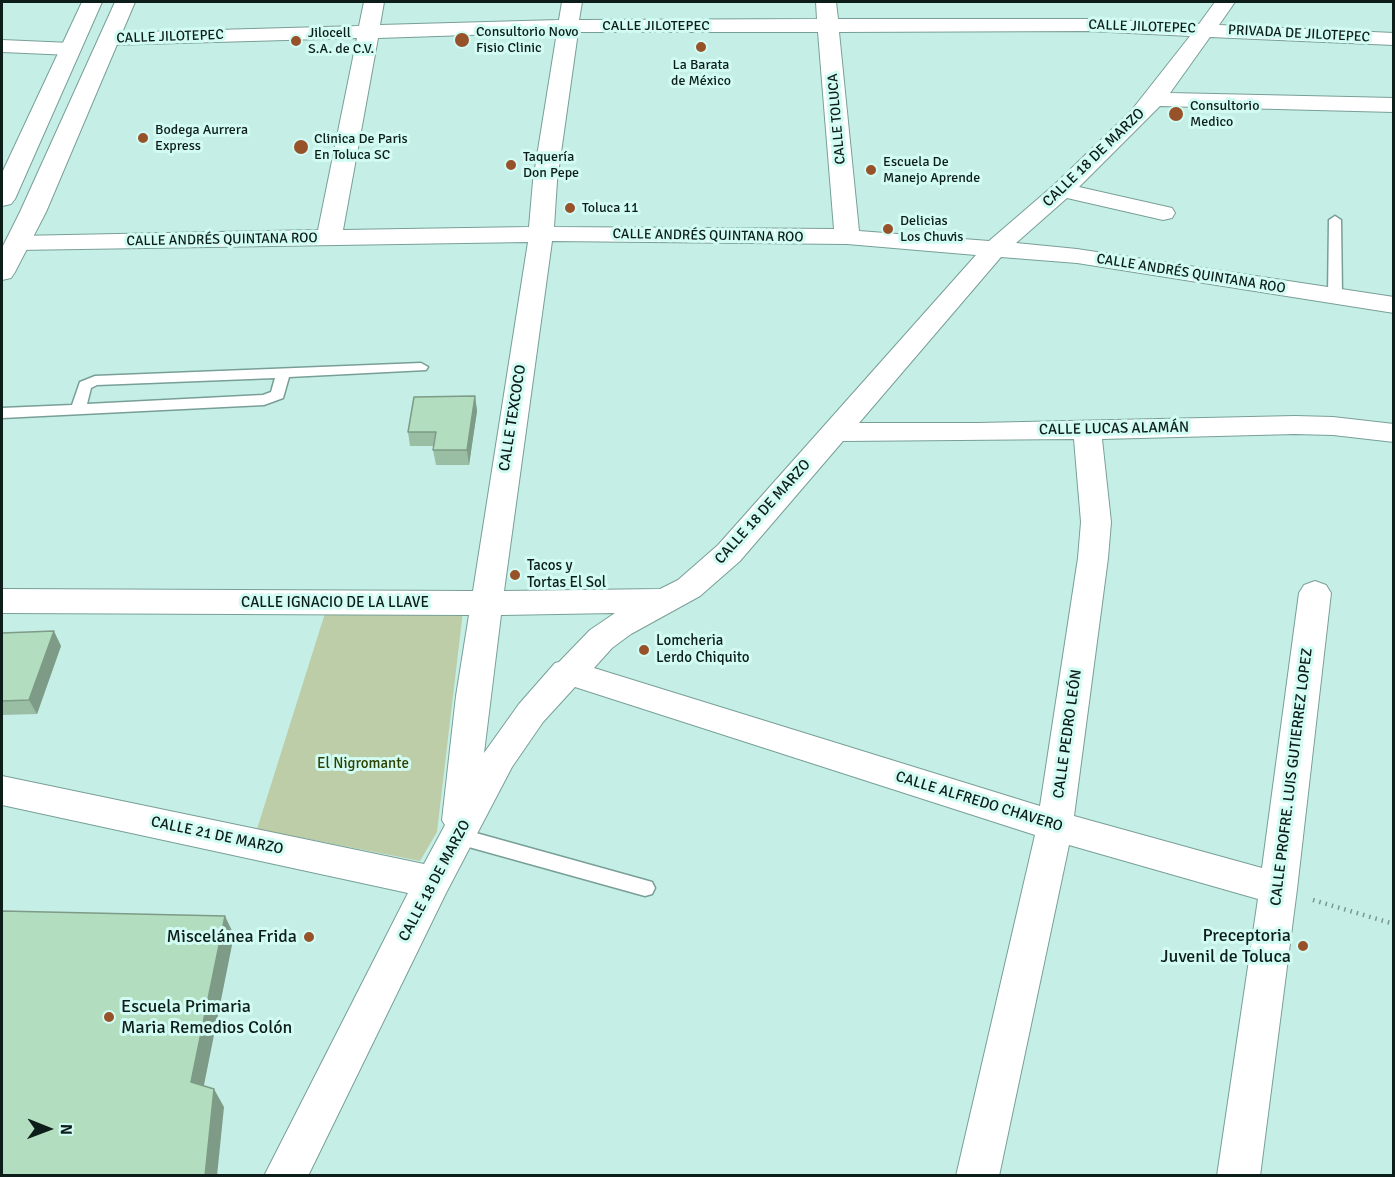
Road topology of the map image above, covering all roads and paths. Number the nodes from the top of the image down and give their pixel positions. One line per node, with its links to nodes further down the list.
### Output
1 (92, 2): 14 (main road)
2 (125, 2): 11 (main road)
3 (374, 2): 10 (street)
4 (572, 2): 8 (street, CALLE TEXCOCO)
5 (826, 2): 7 (street, CALLE TOLUCA)
6 (1225, 2): 9 (street, CALLE 18 DE MARZO)
7 (829, 25): 8 (street, CALLE JILOTEPEC); 9 (street, CALLE JILOTEPEC); 22 (street, CALLE TOLUCA)
8 (568, 26): 10 (street, CALLE JILOTEPEC); 21 (street, CALLE TEXCOCO)
9 (1204, 30): 12 (street, PRIVADA DE JILOTEPEC); 15 (street, CALLE 18 DE MARZO)
10 (368, 31): 11 (street, CALLE JILOTEPEC); 23 (street)
11 (109, 39): 24 (main road)
12 (1394, 39)
13 (2, 46): 14 (street)
14 (71, 49): 18 (main road)
15 (1154, 99): 16 (street); 17 (street, CALLE 18 DE MARZO)
16 (1394, 105)
17 (1062, 190): 19 (street); 25 (street, CALLE 18 DE MARZO)
18 (2, 199)
19 (1163, 213)
20 (1335, 220): 27 (lane)
21 (541, 234): 22 (street, CALLE ANDRÉS QUINTANA ROO); 23 (street, CALLE ANDRÉS QUINTANA ROO); 39 (street, CALLE TEXCOCO)
22 (847, 237): 25 (street, CALLE ANDRÉS QUINTANA ROO)
23 (329, 238): 24 (street, CALLE ANDRÉS QUINTANA ROO)
24 (17, 243): 26 (main road)
25 (996, 248): 27 (street, CALLE ANDRÉS QUINTANA ROO); 34 (street, CALLE 18 DE MARZO)
26 (2, 272)
27 (1335, 296): 28 (street, CALLE ANDRÉS QUINTANA ROO)
28 (1394, 305)
29 (421, 367): 30 (lane)
30 (283, 373): 31 (lane); 31 (lane)
31 (78, 408): 32 (lane)
32 (2, 413)
33 (1087, 430): 34 (street, CALLE LUCAS ALAMÁN); 35 (street, CALLE LUCAS ALAMÁN); 42 (street, CALLE PEDRO LEÓN)
34 (834, 432): 37 (street, CALLE 18 DE MARZO)
35 (1394, 433)
36 (1315, 593): 46 (street, CALLE PROFRE. LUIS GUTIERREZ LOPEZ)
37 (669, 600): 39 (street, CALLE IGNACIO DE LA LLAVE); 40 (street, CALLE 18 DE MARZO)
38 (2, 601): 39 (street, CALLE IGNACIO DE LA LLAVE)
39 (487, 603): 43 (street, CALLE TEXCOCO)
40 (567, 672): 42 (street, CALLE ALFREDO CHAVERO); 43 (street, CALLE 18 DE MARZO)
41 (2, 790): 44 (street, CALLE 21 DE MARZO)
42 (1055, 826): 46 (street, CALLE ALFREDO CHAVERO); 49 (street, CALLE PEDRO LEÓN)
43 (458, 836): 44 (street, CALLE 18 DE MARZO); 45 (lane)
44 (433, 882): 48 (street, CALLE 18 DE MARZO)
45 (645, 888)
46 (1278, 889): 47 (path); 50 (street, CALLE PROFRE. LUIS GUTIERREZ LOPEZ)
47 (1394, 924)
48 (285, 1176)
49 (977, 1176)
50 (1238, 1176)

